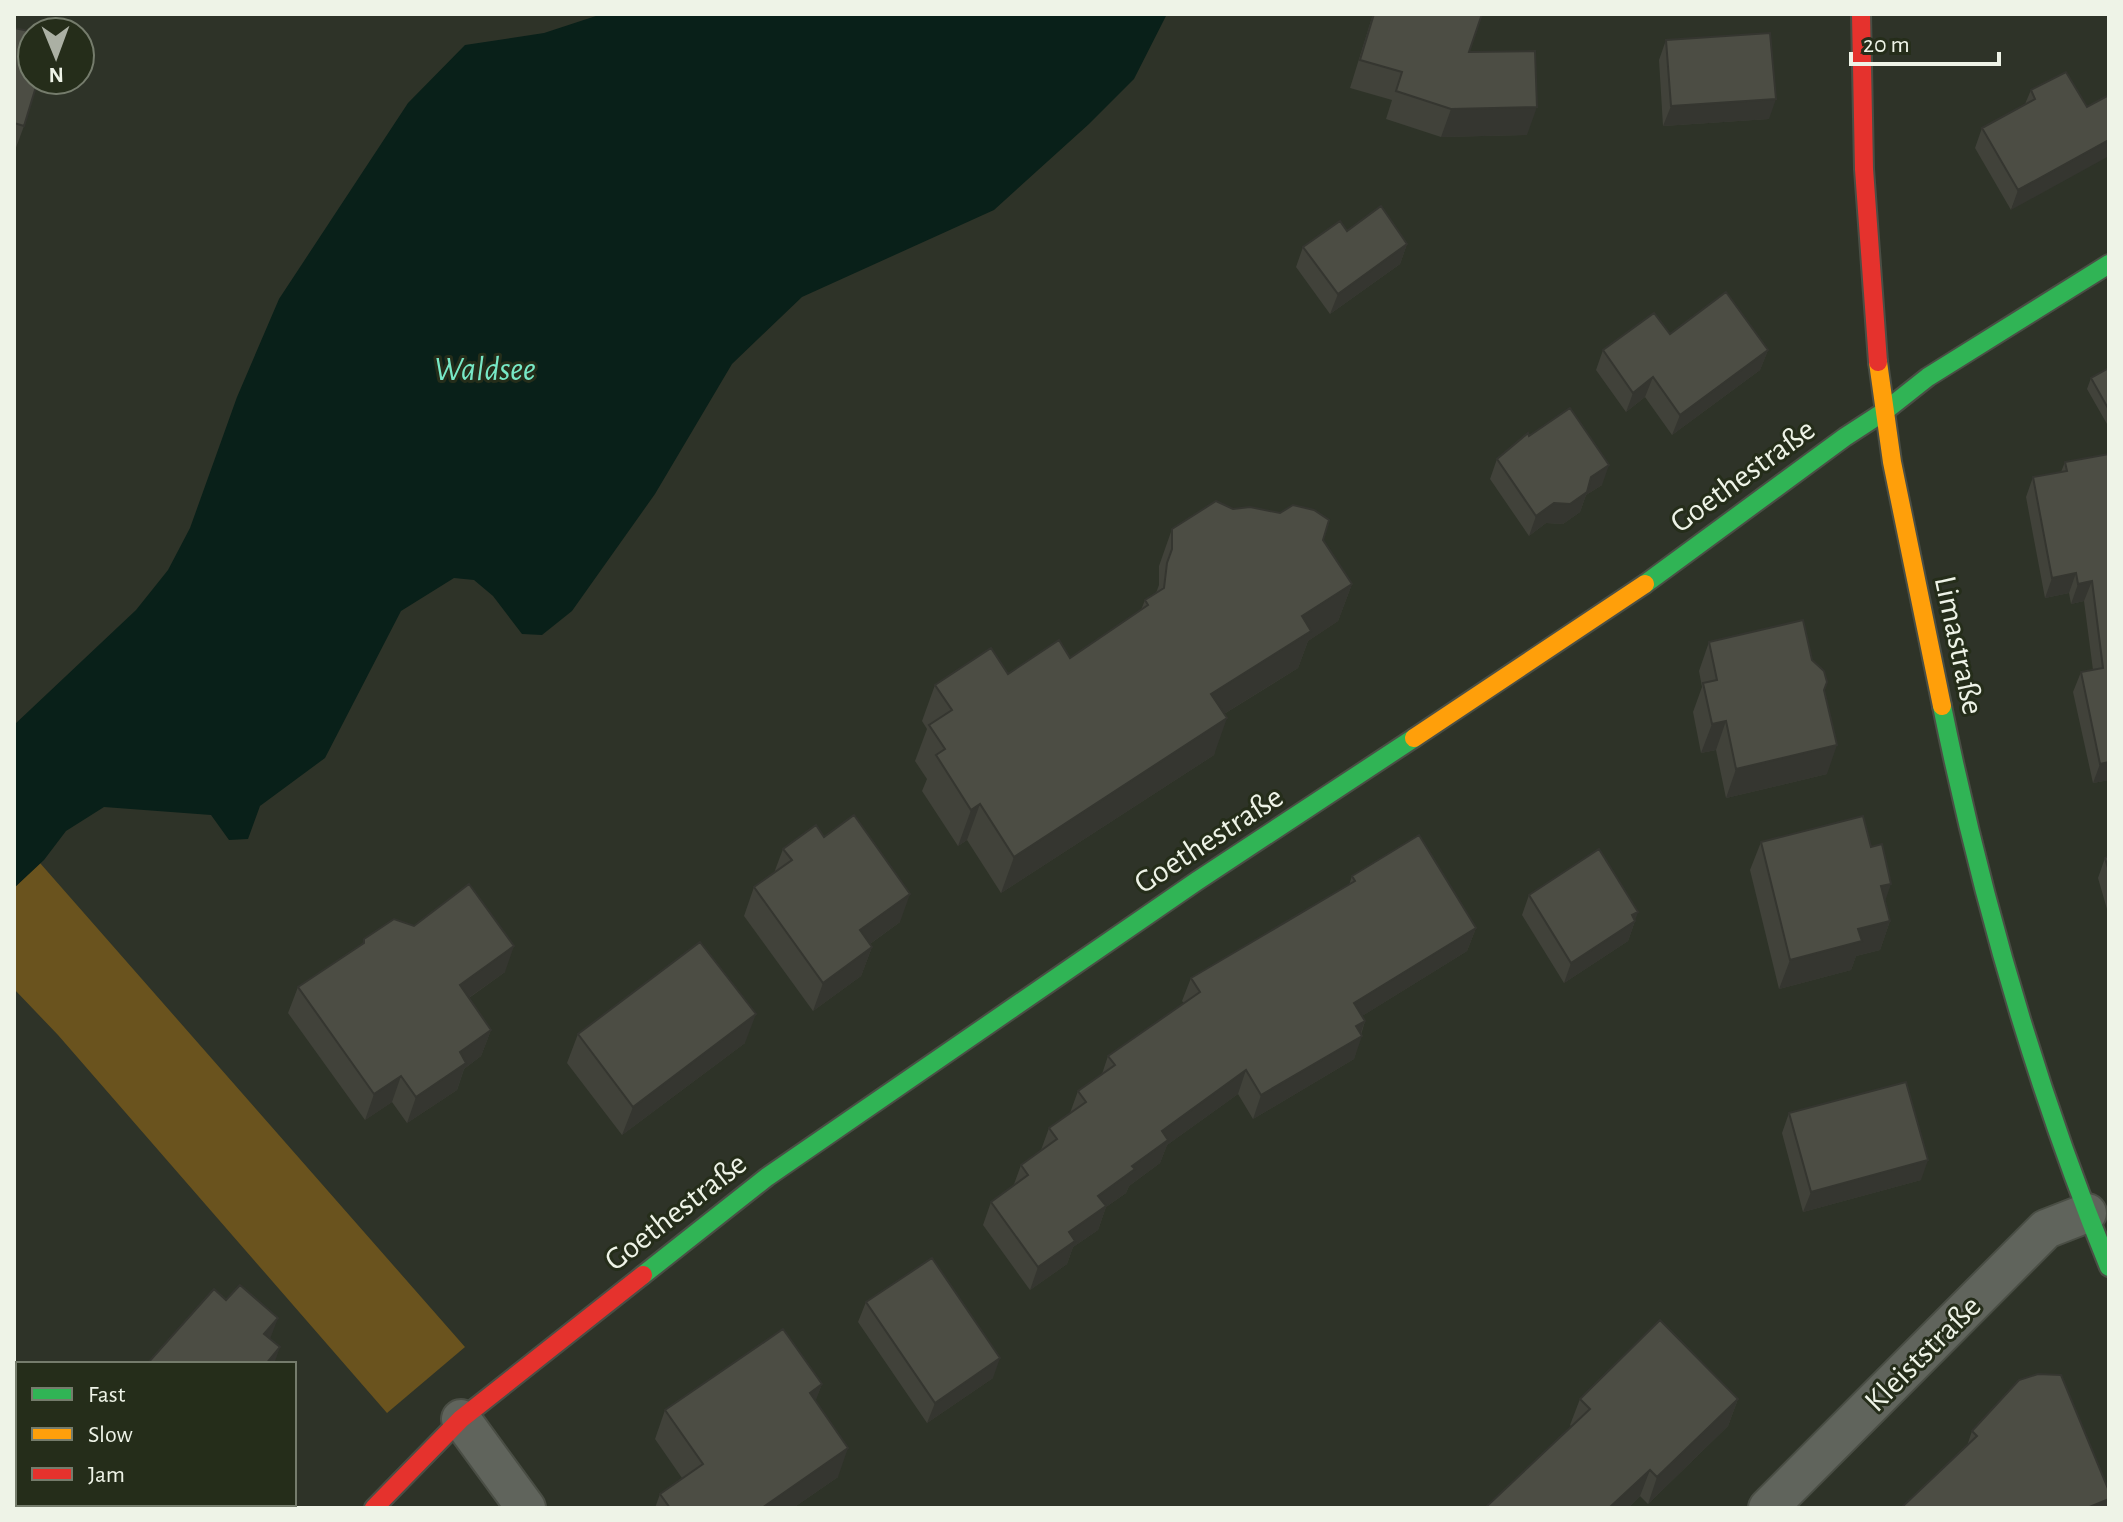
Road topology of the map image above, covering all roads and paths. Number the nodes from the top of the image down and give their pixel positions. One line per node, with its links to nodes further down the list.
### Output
1 (1861, 14): 3 (street, Limastraße)
2 (2109, 264): 3 (street, Goethestraße)
3 (1885, 411): 4 (street, Limastraße); 6 (street, Goethestraße)
4 (2087, 1213): 5 (street, Limastraße); 9 (street, Kleiststraße)
5 (2109, 1267)
6 (461, 1419): 7 (street, Goethestraße); 8 (street)
7 (374, 1508)
8 (526, 1508)
9 (1768, 1508)

